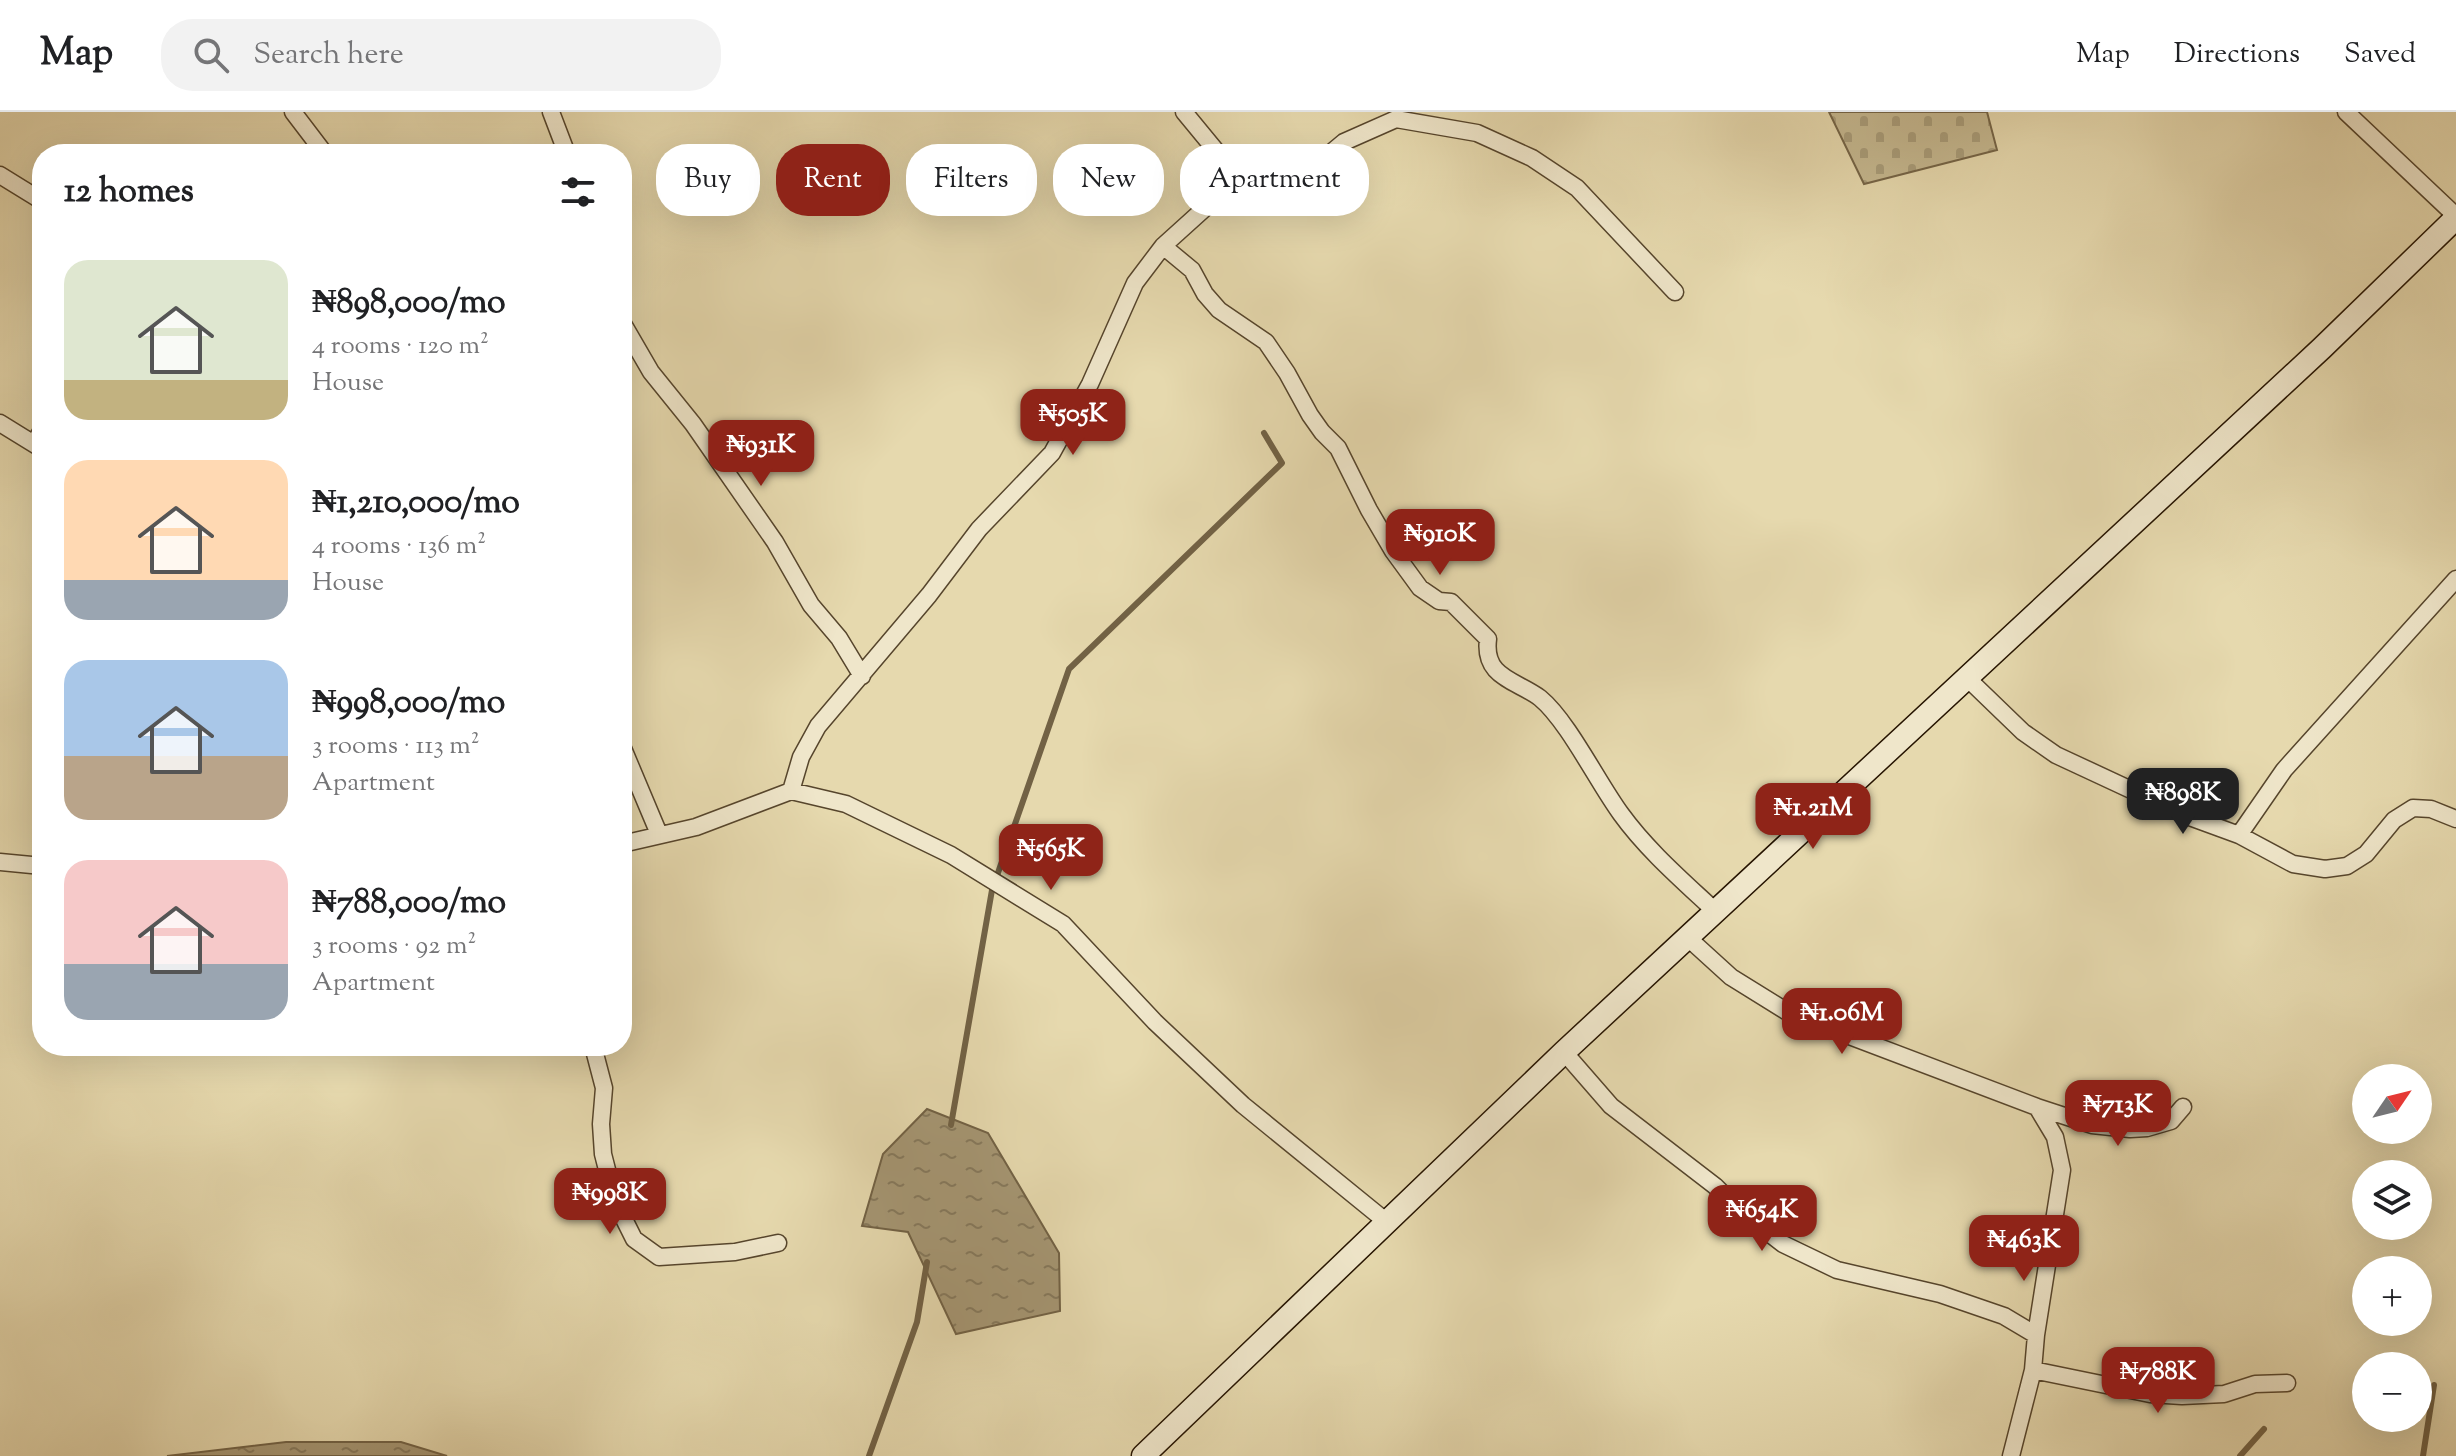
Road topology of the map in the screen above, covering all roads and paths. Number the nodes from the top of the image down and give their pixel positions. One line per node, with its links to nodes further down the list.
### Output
1 (293, 112): 5 (street)
2 (551, 112): 6 (street)
3 (1184, 112): 7 (street)
4 (2346, 112): 12 (street)
5 (317, 144)
6 (563, 144)
7 (1210, 144)
8 (1342, 144): 14 (street)
9 (0, 175): 10 (street)
10 (32, 195)
11 (1196, 216): 13 (street)
12 (2456, 217): 20 (main road)
13 (1163, 246): 19 (street); 29 (street)
14 (1675, 292)
15 (632, 339): 19 (street)
16 (0, 423): 17 (street)
17 (32, 438)
18 (2456, 579): 25 (street)
19 (862, 676): 22 (street)
20 (1966, 677): 25 (street); 29 (main road)
21 (632, 770): 24 (street)
22 (791, 791): 24 (street); 35 (street)
23 (2456, 819): 25 (street)
24 (659, 834): 26 (street)
25 (2239, 835)
26 (632, 841)
27 (0, 862): 28 (street)
28 (32, 865)
29 (1715, 911): 30 (main road)
30 (1687, 937): 31 (main road); 33 (street)
31 (1564, 1052): 35 (main road); 37 (street)
32 (596, 1056): 36 (street)
33 (2037, 1107): 34 (street); 37 (street)
34 (2183, 1107)
35 (1388, 1223): 40 (main road)
36 (778, 1243)
37 (2036, 1335): 38 (street)
38 (2033, 1370): 39 (street); 41 (street)
39 (2287, 1383)
40 (1143, 1456)
41 (2011, 1456)

